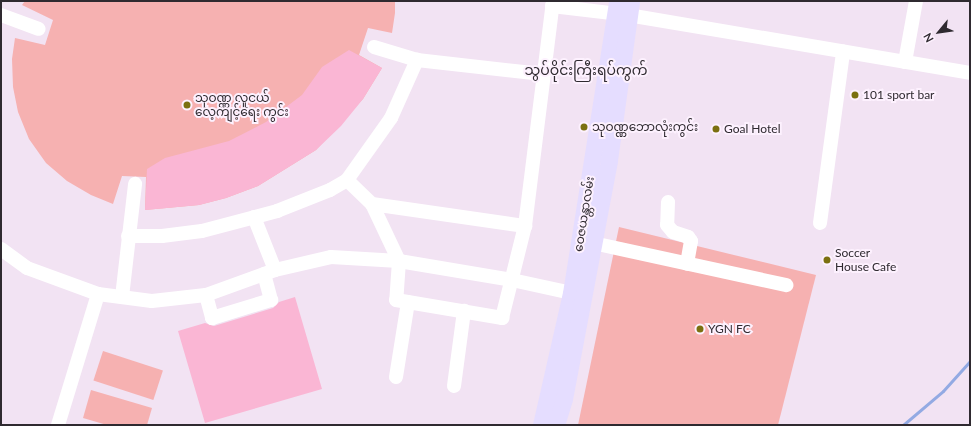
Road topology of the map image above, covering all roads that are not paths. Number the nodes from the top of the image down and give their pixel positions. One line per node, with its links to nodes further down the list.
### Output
1 (916, 1): 9 (street)
2 (553, 4): 3 (street); 11 (street)
3 (623, 8): 7 (street); 20 (main road, ဝေဇယန္တာလမ်း); 28 (main road, ဝေဇယန္တာလမ်း)
4 (1, 15): 5 (street)
5 (39, 29)
6 (374, 47): 8 (street)
7 (843, 52): 9 (street); 17 (street)
8 (417, 60): 11 (street); 12 (street)
9 (905, 62): 10 (street)
10 (970, 73)
11 (542, 74): 18 (street)
12 (347, 180): 15 (street); 16 (street)
13 (134, 184): 19 (street)
14 (668, 202): 23 (street)
15 (372, 204): 18 (street); 22 (street)
16 (254, 217): 19 (street); 24 (street)
17 (820, 223)
18 (525, 226): 25 (street)
19 (128, 236): 30 (street)
20 (593, 243): 23 (street); 28 (main road, ဝေဇယန္တာလမ်း)
21 (1, 249): 27 (street)
22 (399, 261): 24 (street); 25 (street); 31 (street)
23 (687, 264): 26 (street)
24 (269, 272): 29 (street); 29 (street)
25 (512, 280): 28 (street); 32 (street)
26 (786, 285)
27 (98, 294): 30 (street); 35 (street)
28 (577, 294): 36 (main road, ဝေဇယန္တာလမ်း); 37 (main road, ဝေဇယန္တာလမ်း)
29 (206, 295): 30 (street)
30 (122, 297)
31 (408, 302): 32 (street); 33 (street)
32 (464, 312): 34 (street)
33 (396, 377)
34 (454, 386)
35 (58, 425)
36 (541, 425)
37 (556, 425)

